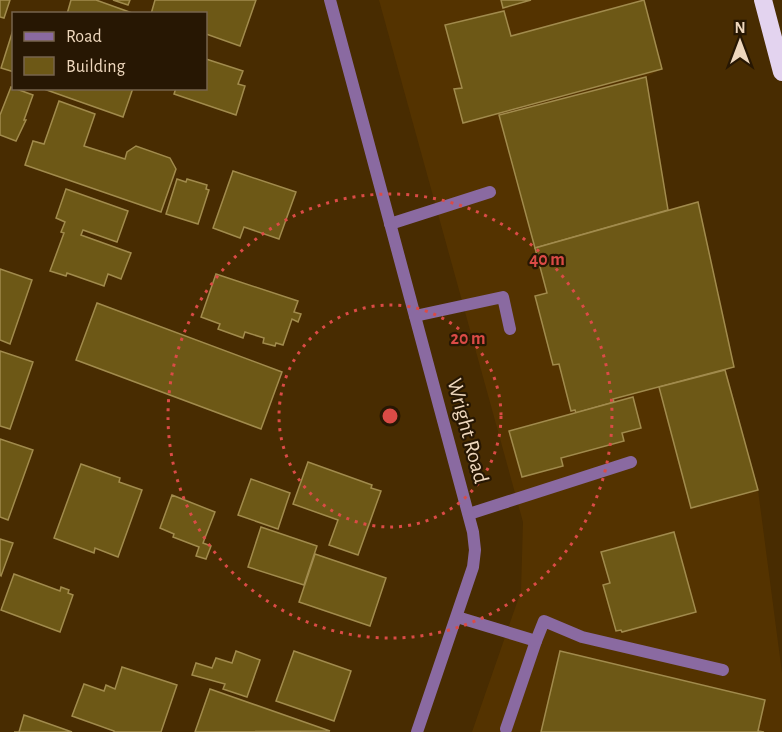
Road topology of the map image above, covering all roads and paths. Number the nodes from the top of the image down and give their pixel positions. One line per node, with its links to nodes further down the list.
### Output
1 (330, 0): 5 (street, Wright Road)
2 (763, 0): 3 (highway)
3 (782, 72)
4 (490, 192): 5 (street)
5 (390, 224): 6 (street, Wright Road)
6 (415, 316): 7 (street); 9 (street, Wright Road)
7 (510, 329)
8 (631, 462): 9 (street)
9 (469, 514): 10 (street, Wright Road)
10 (457, 617): 11 (street); 14 (street, Wright Road)
11 (536, 641): 12 (street); 13 (street)
12 (723, 670)
13 (506, 729)
14 (417, 732)

